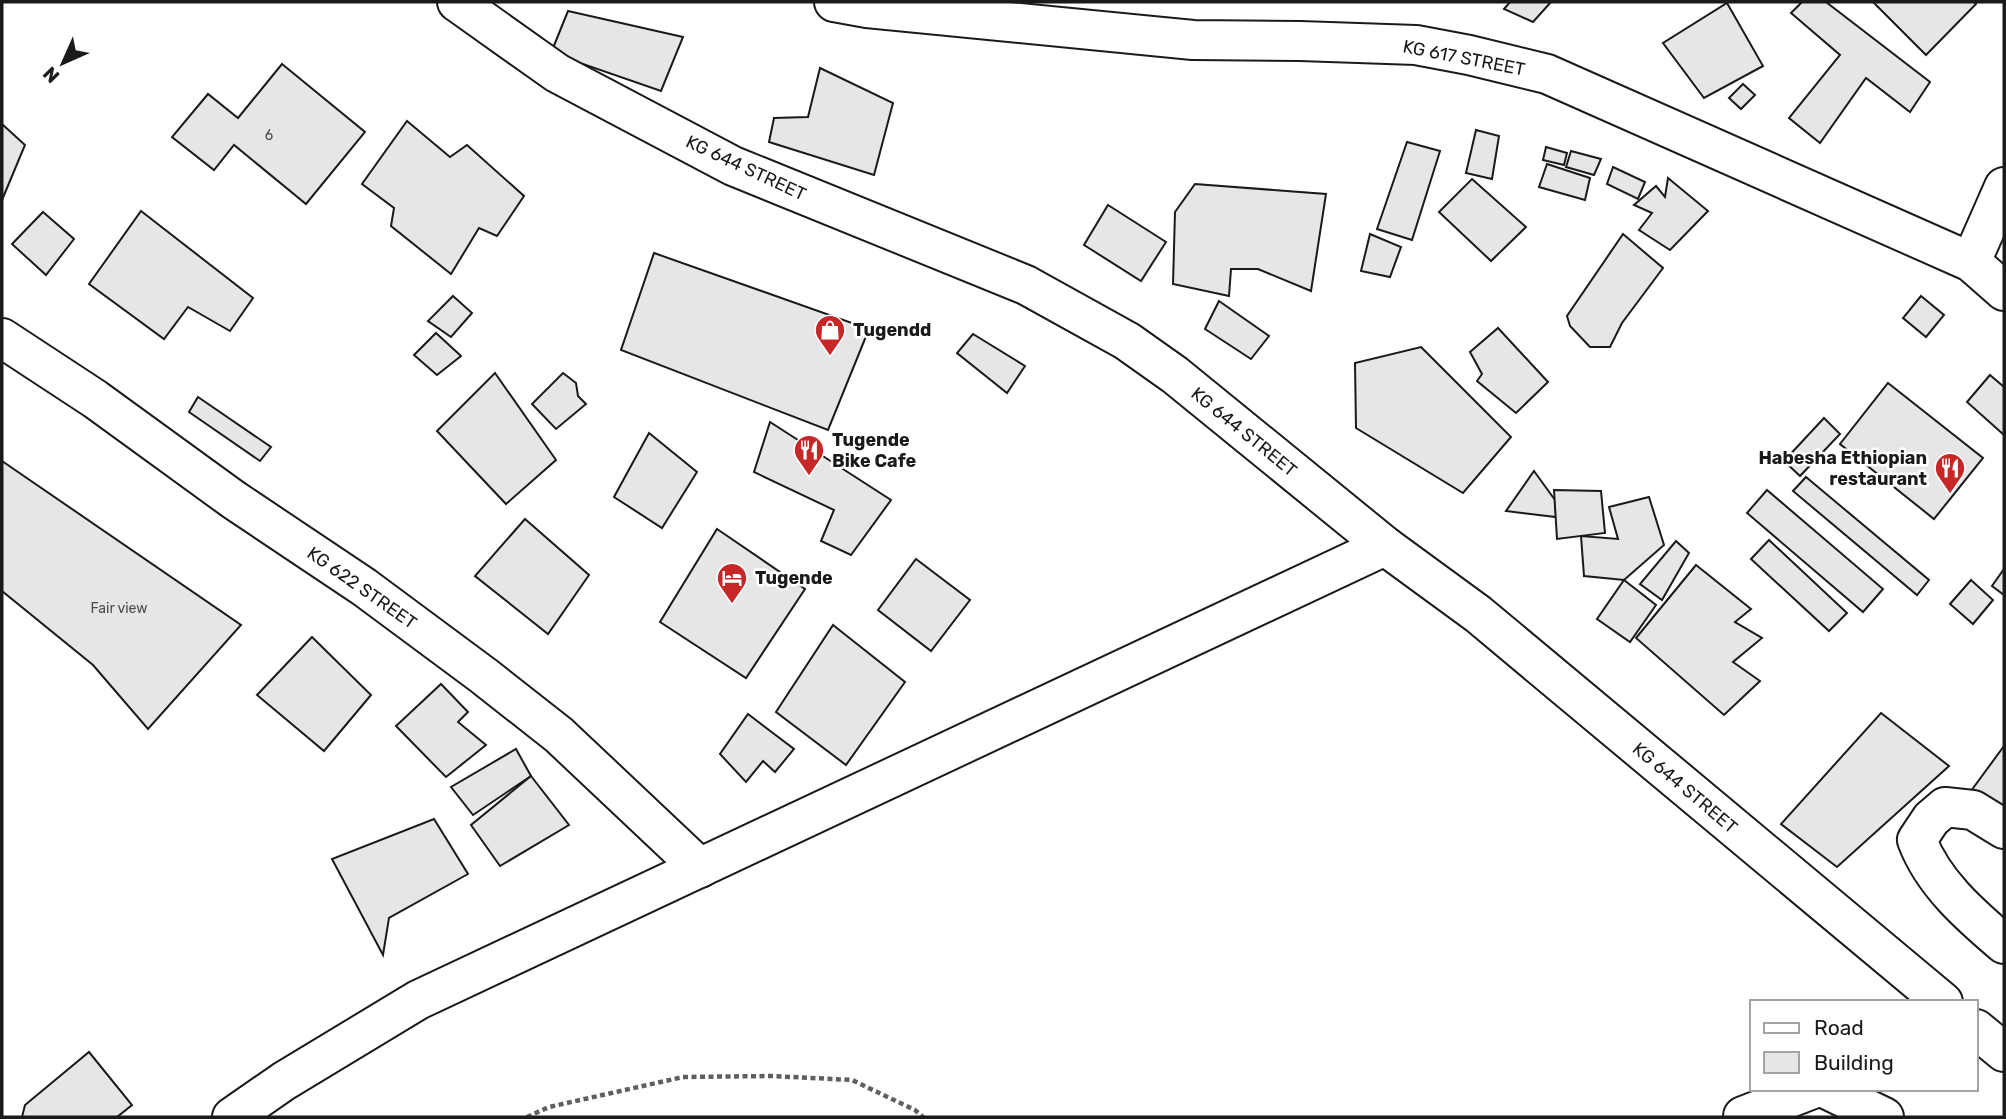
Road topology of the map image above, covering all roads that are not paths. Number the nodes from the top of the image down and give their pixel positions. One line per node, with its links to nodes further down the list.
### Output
1 (457, 2): 7 (main road, KG 644 STREET)
2 (834, 2): 4 (main road, KG 617 STREET)
3 (2004, 187): 4 (main road)
4 (1971, 262): 5 (main road, KG 617 STREET)
5 (2004, 291)
6 (2, 338): 9 (main road, KG 622 STREET)
7 (1385, 546): 9 (main road); 11 (main road, KG 644 STREET)
8 (2004, 829): 10 (main road)
9 (700, 868): 17 (main road)
10 (2004, 944)
11 (1941, 1000)
12 (1978, 1031): 13 (main road)
13 (2004, 1052)
14 (1808, 1091): 16 (main road)
15 (1830, 1091): 18 (main road)
16 (1743, 1116)
17 (232, 1117)
18 (1884, 1117)

